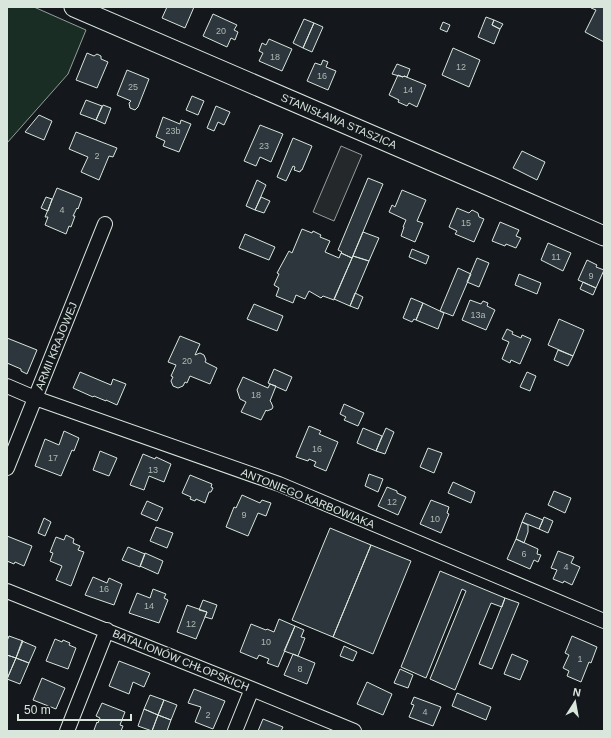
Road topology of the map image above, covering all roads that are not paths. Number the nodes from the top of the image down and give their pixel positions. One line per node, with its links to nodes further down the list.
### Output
1 (74, 7): 3 (street, STANISŁAWA STASZICA)
2 (105, 224): 5 (street, ARMII KRAJOWEJ)
3 (604, 236)
4 (7, 386): 5 (street, ANTONIEGO KARBOWIAKA)
5 (35, 398): 6 (street, ARMII KRAJOWEJ); 8 (street, ANTONIEGO KARBOWIAKA)
6 (7, 468)
7 (7, 591): 9 (street, BATALIONÓW CHŁOPSKICH)
8 (604, 621)
9 (107, 630): 10 (street, BATALIONÓW CHŁOPSKICH); 11 (street)
10 (252, 689): 12 (street); 13 (street, BATALIONÓW CHŁOPSKICH)
11 (67, 731)
12 (235, 731)
13 (354, 731)

